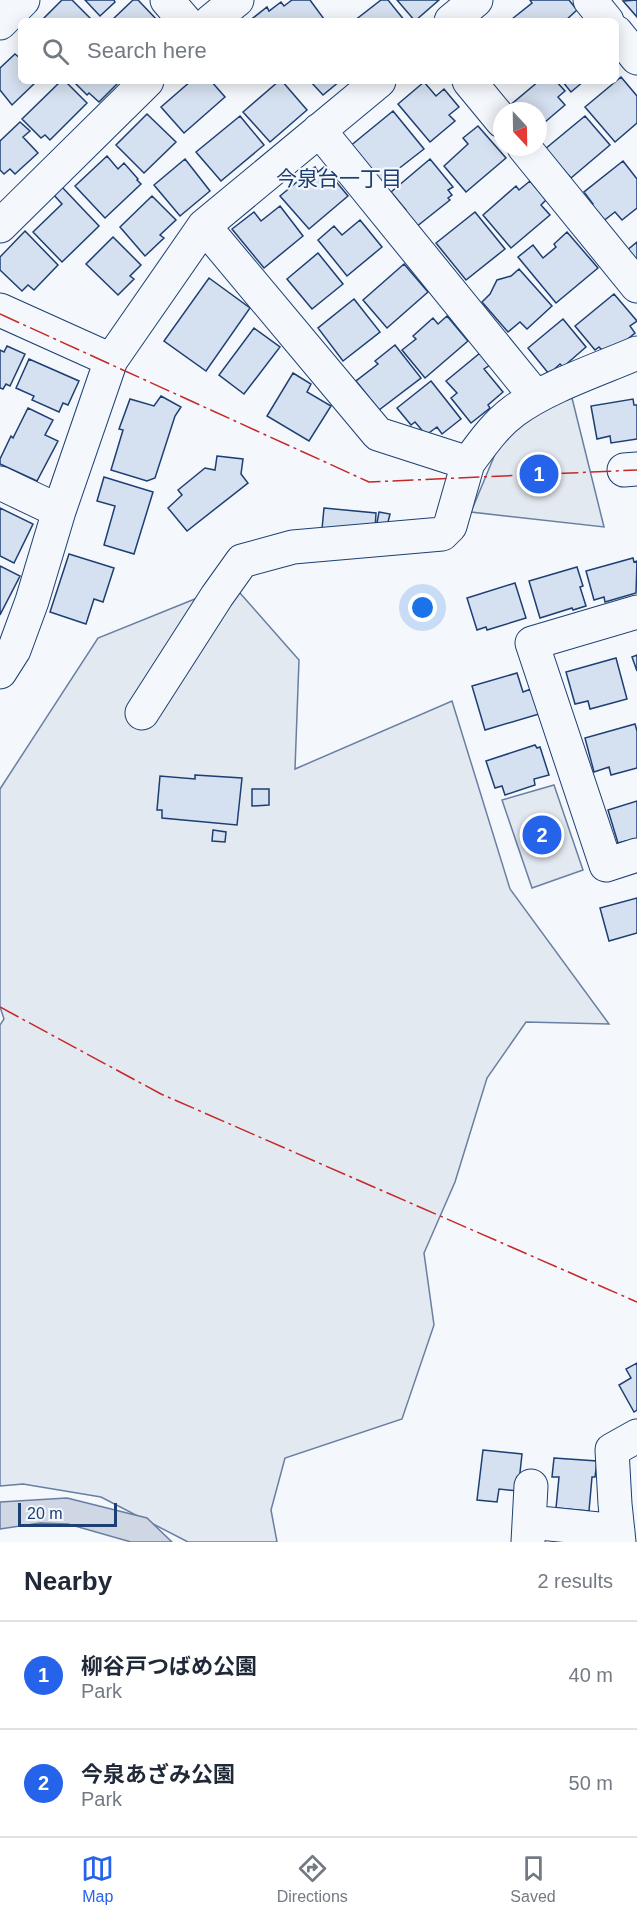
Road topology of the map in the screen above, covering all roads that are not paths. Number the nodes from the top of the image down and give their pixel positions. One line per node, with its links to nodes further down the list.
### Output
1 (23, 0): 10 (street)
2 (167, 0): 6 (street)
3 (237, 0): 7 (street)
4 (476, 0): 8 (street)
5 (590, 0): 9 (street)
6 (182, 18)
7 (215, 18)
8 (455, 18)
9 (605, 18)
10 (0, 23)
11 (619, 36): 12 (street)
12 (637, 58)
13 (144, 84): 19 (street)
14 (374, 84): 17 (street)
15 (472, 84): 16 (street)
16 (493, 110)
17 (320, 130): 20 (street); 25 (street)
18 (531, 156): 21 (street)
19 (0, 226)
20 (204, 226): 24 (street); 26 (street)
21 (637, 286)
22 (0, 310): 24 (street)
23 (637, 353): 25 (street)
24 (111, 360): 28 (street)
25 (536, 397): 26 (street)
26 (468, 463): 31 (street)
27 (0, 483): 28 (street)
28 (59, 511): 30 (street)
29 (637, 612): 32 (street)
30 (5, 655)
31 (142, 713)
32 (637, 855)
33 (637, 1436): 36 (street)
34 (531, 1486): 35 (street)
35 (529, 1532): 36 (street)
36 (619, 1536)

